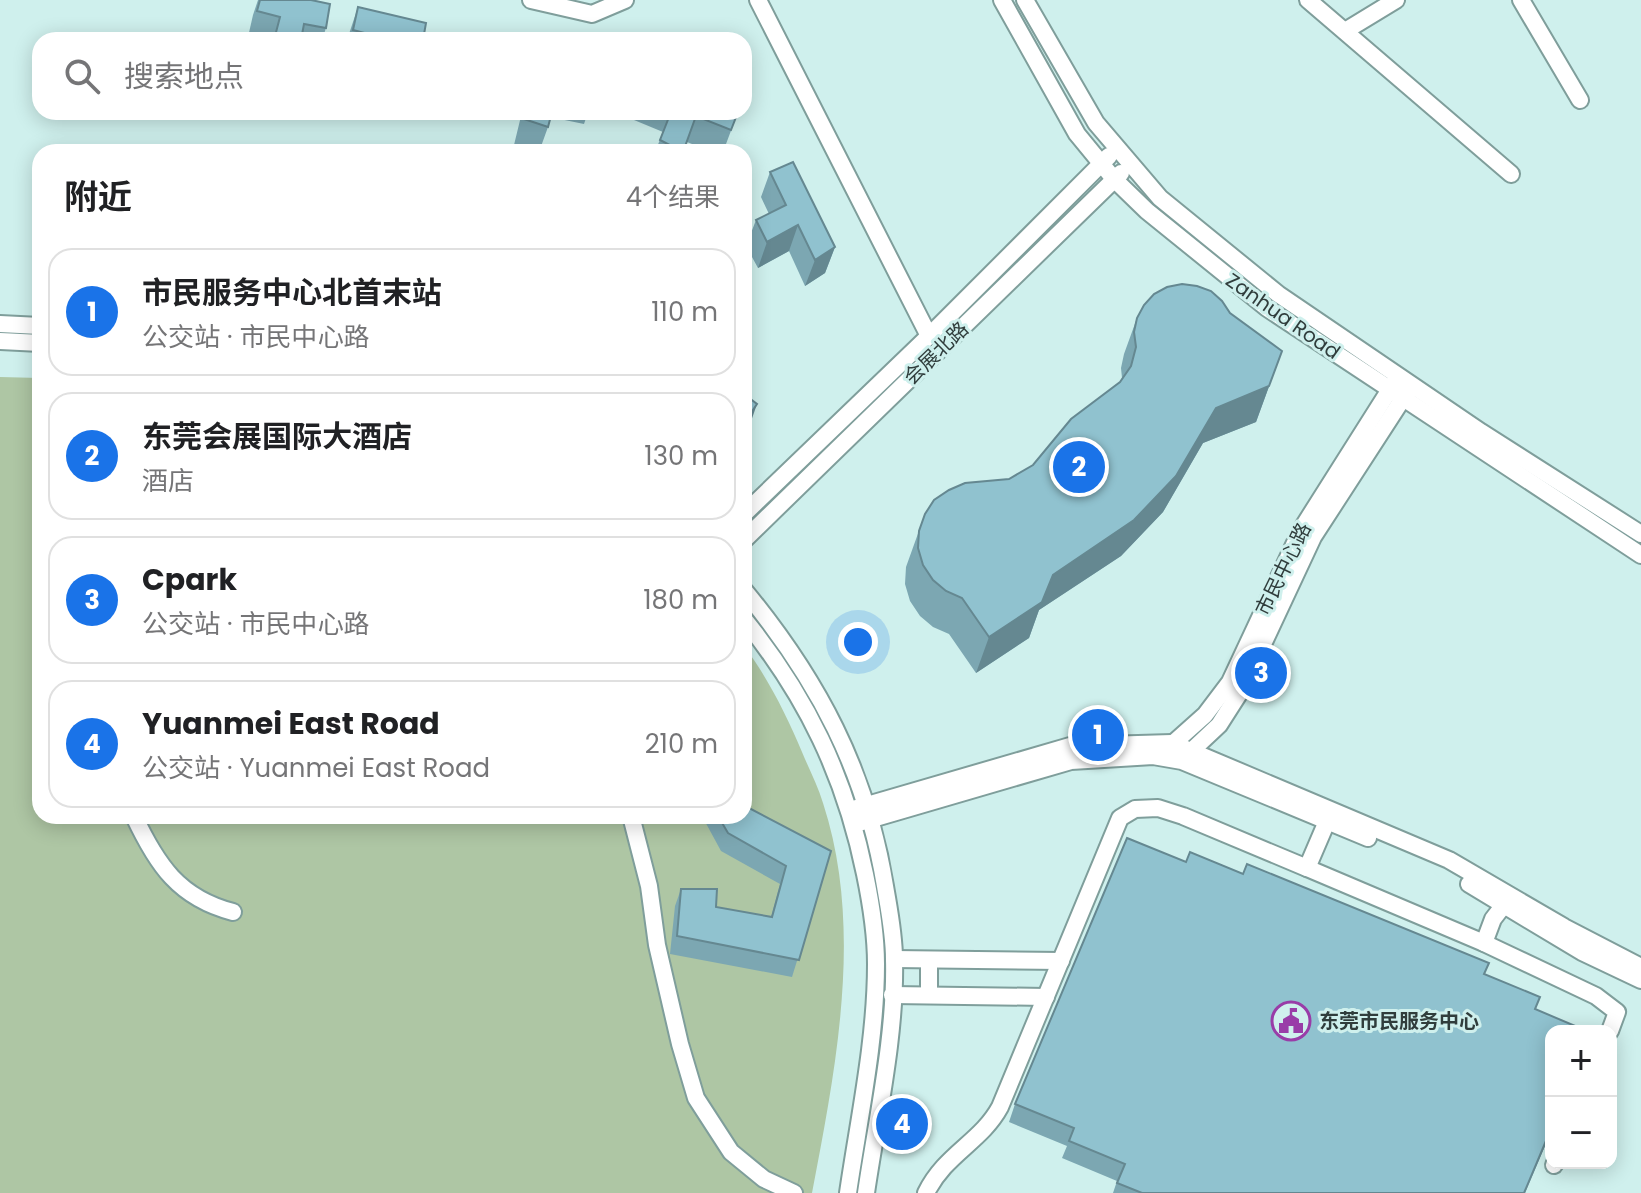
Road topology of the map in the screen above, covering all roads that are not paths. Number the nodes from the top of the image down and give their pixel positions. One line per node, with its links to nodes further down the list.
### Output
1 (531, 0): 2 (street)
2 (625, 0)
3 (758, 0): 18 (street)
4 (1002, 0): 12 (street, Zanhua Road)
5 (1025, 0): 11 (street, Zanhua Road)
6 (1308, 0): 9 (street)
7 (1396, 0): 9 (street)
8 (1521, 0): 10 (street)
9 (1345, 31): 14 (street)
10 (1580, 100)
11 (1116, 149): 12 (street, 会展北路); 13 (street, Zanhua Road)
12 (1101, 164): 15 (street, Zanhua Road); 18 (street, 会展北路)
13 (1129, 165): 15 (street, 会展北路); 21 (street, Zanhua Road)
14 (1511, 174)
15 (1114, 179): 22 (street, Zanhua Road); 24 (street, 会展北路)
16 (0, 324): 17 (street)
17 (32, 326)
18 (929, 336): 23 (street, 会展北路)
19 (0, 341): 20 (street)
20 (32, 343)
21 (1406, 380): 22 (street, 市民中心路); 25 (street, Zanhua Road)
22 (1396, 395): 26 (street, Zanhua Road); 29 (street, 市民中心路); 30 (street, 市民中心路)
23 (752, 506)
24 (752, 532)
25 (1641, 534)
26 (1641, 555)
27 (752, 600): 31 (street)
28 (752, 630): 33 (street)
29 (1167, 750): 30 (street); 31 (street)
30 (1187, 755): 32 (street)
31 (870, 812): 33 (street); 40 (street)
32 (1329, 816): 36 (street); 37 (street)
33 (852, 817): 50 (street)
34 (138, 824): 38 (street)
35 (633, 824): 49 (street)
36 (1307, 868): 39 (street); 42 (street)
37 (1508, 900): 39 (street); 43 (street); 44 (street)
38 (233, 912)
39 (1484, 943): 48 (street)
40 (894, 959): 41 (street); 45 (street)
41 (929, 960): 42 (street); 46 (street)
42 (1061, 961): 47 (street)
43 (1641, 967)
44 (1641, 980)
45 (892, 995): 46 (street); 51 (street)
46 (929, 995): 47 (street)
47 (1046, 997): 52 (street)
48 (1612, 1025)
49 (794, 1193)
50 (848, 1193)
51 (866, 1193)
52 (926, 1193)

